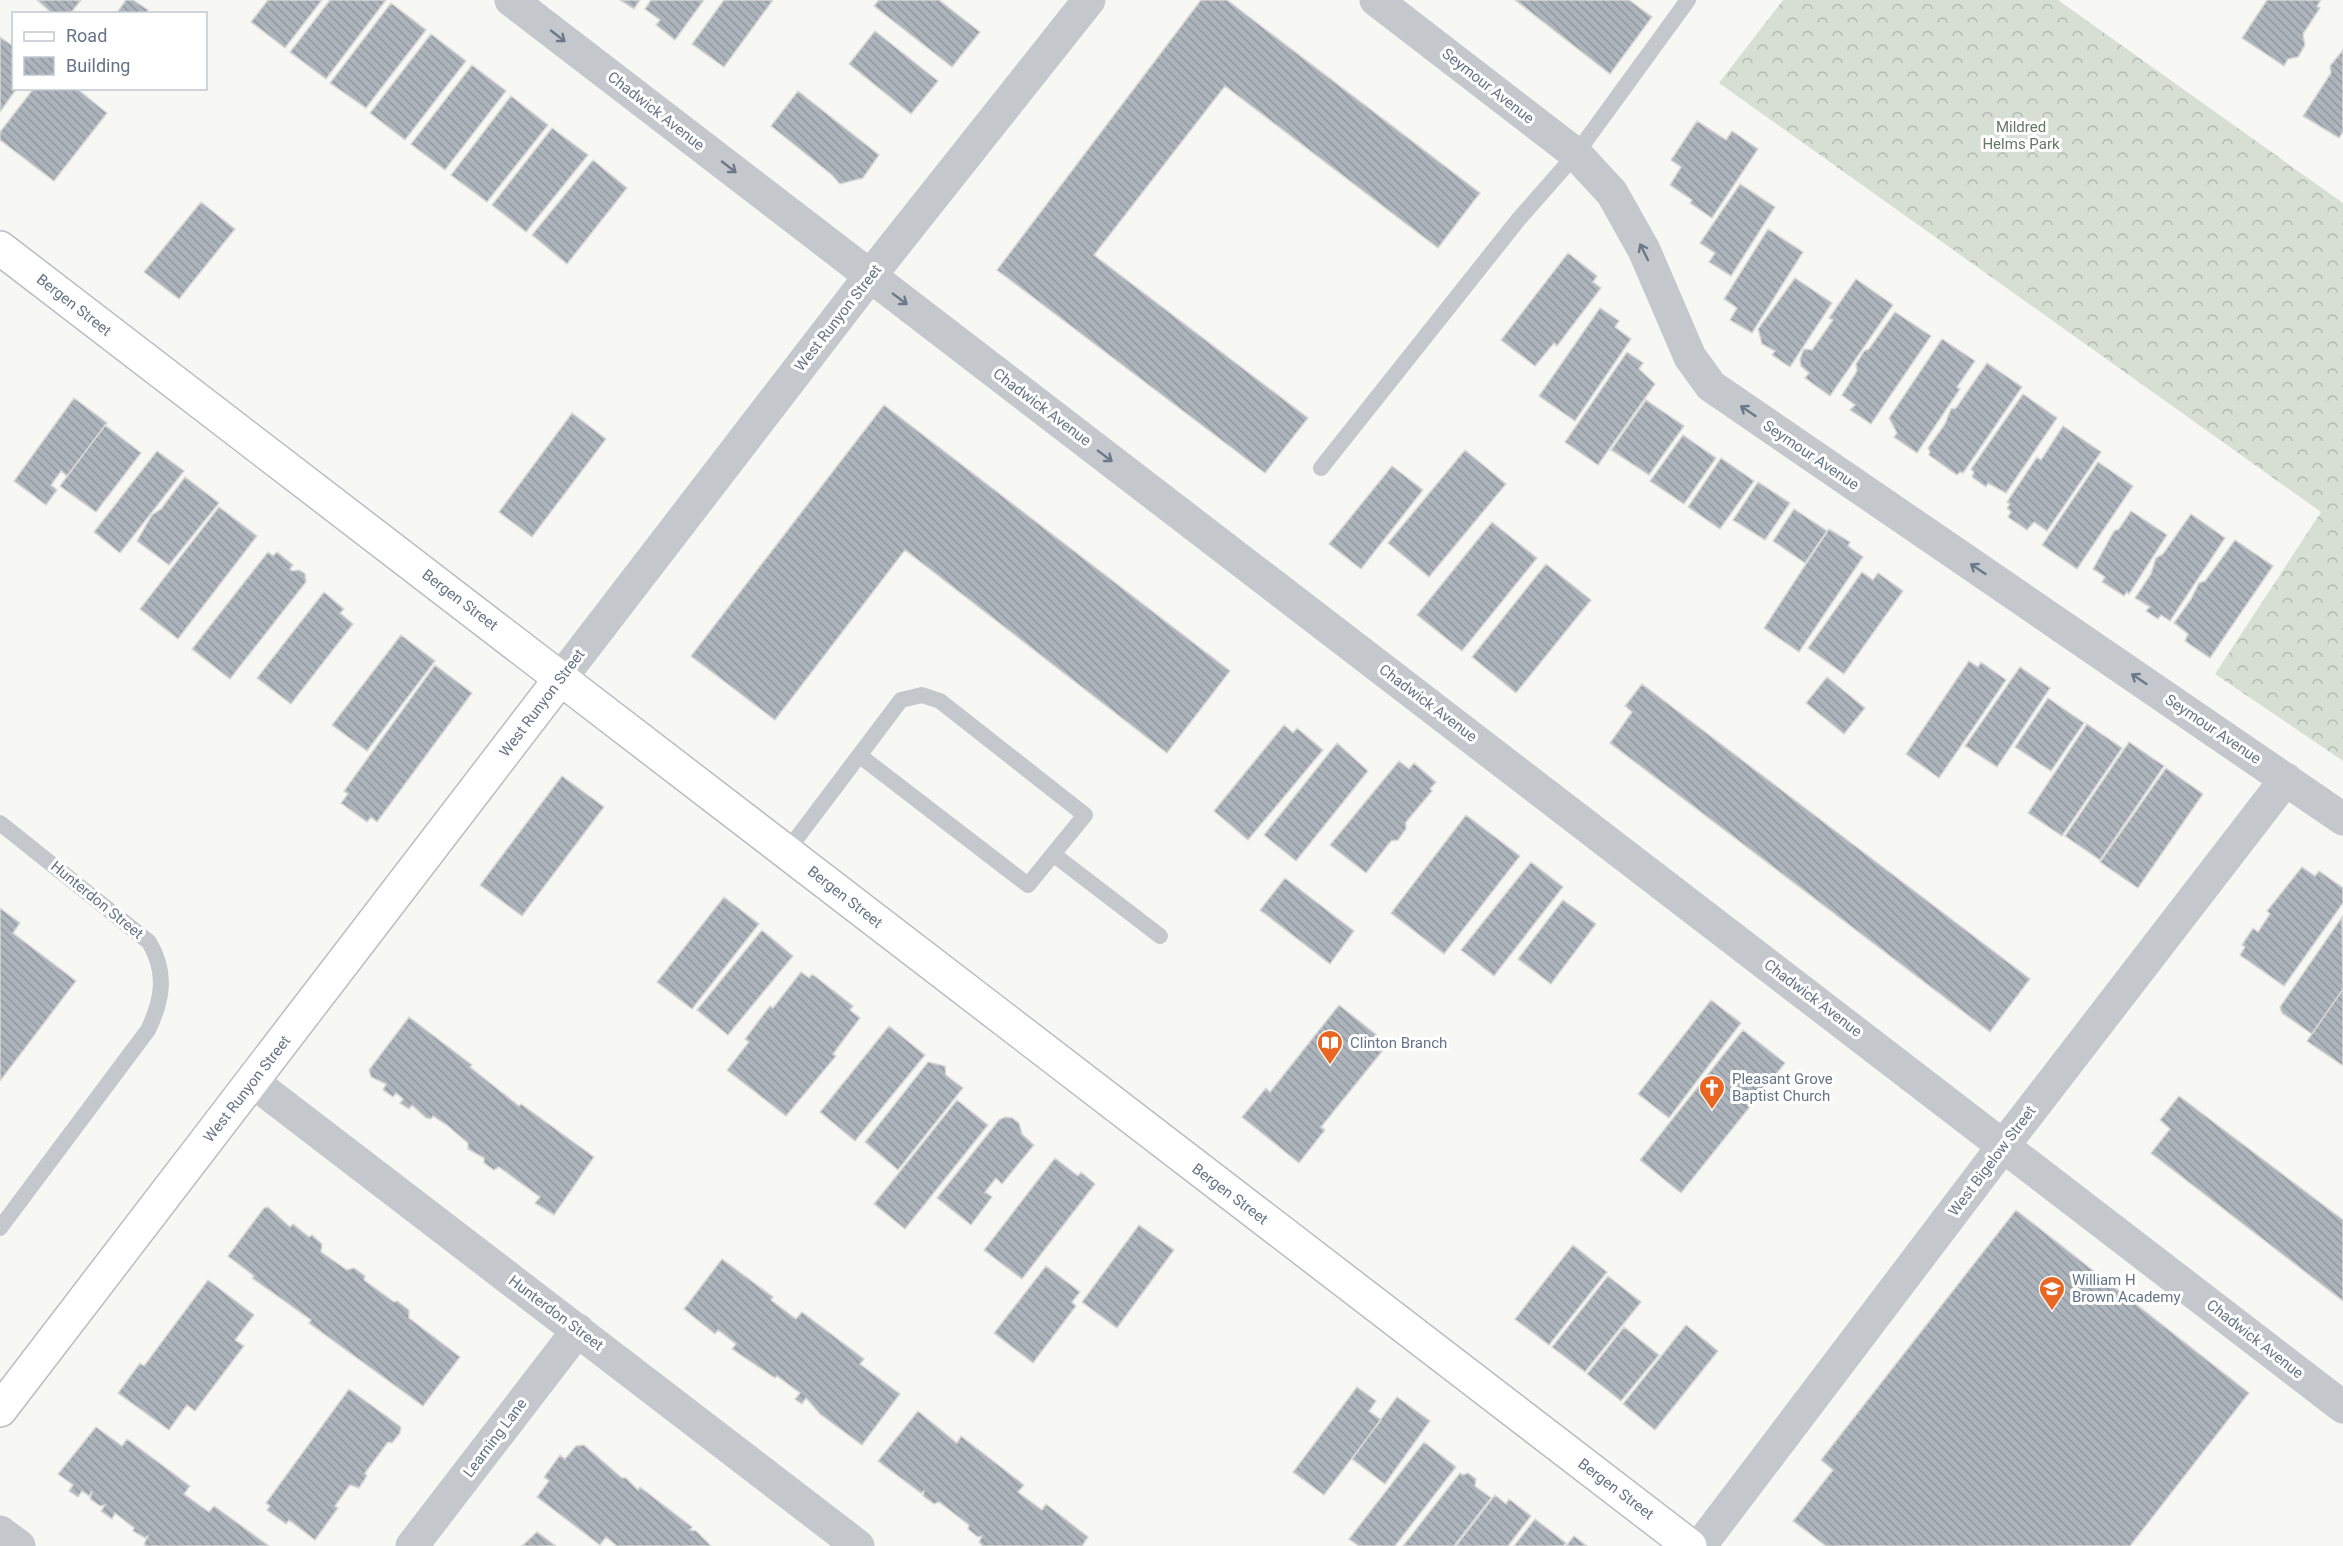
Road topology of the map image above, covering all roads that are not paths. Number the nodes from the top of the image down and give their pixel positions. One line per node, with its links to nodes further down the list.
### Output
1 (511, 0): 7 (street, Chadwick Avenue, one-way to 7)
2 (1089, 0): 7 (street, West Runyon Street)
3 (1377, 0): 5 (street, Seymour Avenue)
4 (1688, 0): 5 (lane)
5 (1576, 153): 8 (lane); 11 (street, Seymour Avenue, one-way to 5)
6 (0, 248): 9 (main road, Bergen Street)
7 (870, 276): 9 (street, West Runyon Street); 18 (street, Chadwick Avenue, one-way to 18)
8 (1321, 468)
9 (561, 678): 14 (main road, Bergen Street); 17 (main road, West Runyon Street)
10 (860, 756): 14 (lane); 15 (lane); 15 (lane)
11 (2286, 779): 12 (street, Seymour Avenue); 18 (street, West Bigelow Street)
12 (2343, 819)
13 (0, 823): 19 (lane, Hunterdon Street)
14 (786, 851): 27 (main road, Bergen Street)
15 (1053, 854): 16 (lane)
16 (1160, 936)
17 (253, 1082): 20 (street, Hunterdon Street); 22 (main road, West Runyon Street)
18 (2004, 1144): 21 (street, Chadwick Avenue); 28 (street, West Bigelow Street)
19 (0, 1228)
20 (578, 1330): 25 (street, Learning Lane); 26 (street, Hunterdon Street)
21 (2343, 1407)
22 (0, 1410)
23 (0, 1532): 24 (street)
24 (19, 1546)
25 (412, 1546)
26 (858, 1546)
27 (1690, 1546)
28 (1700, 1546)

